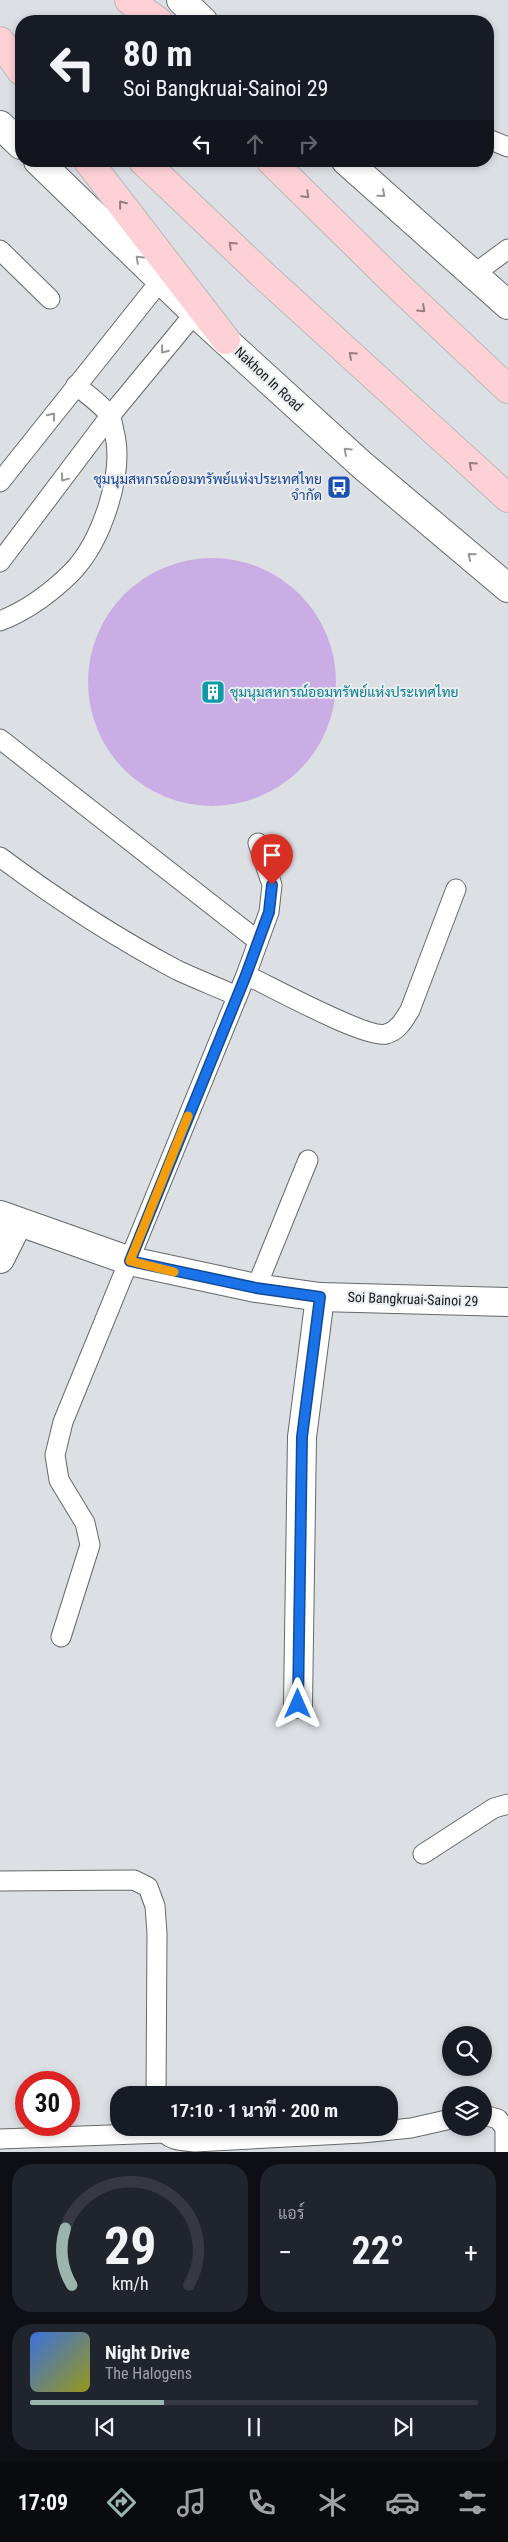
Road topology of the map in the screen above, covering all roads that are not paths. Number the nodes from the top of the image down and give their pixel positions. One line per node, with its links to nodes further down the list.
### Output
1 (107, 0): 4 (main road)
2 (129, 0): 5 (main road)
3 (181, 0): 6 (street)
4 (122, 15)
5 (150, 15)
6 (197, 15)
7 (0, 25): 8 (main road)
8 (15, 39)
9 (0, 41): 10 (main road)
10 (15, 62)
11 (0, 125): 12 (street)
12 (15, 140)
13 (494, 141): 14 (lane)
14 (508, 147)
15 (44, 167): 23 (street, Nakhon In Road, one-way to 15)
16 (93, 167): 27 (main road, one-way to 16)
17 (150, 167): 32 (main road, one-way to 17)
18 (277, 167): 29 (main road, one-way to 29)
19 (353, 167): 22 (street, one-way to 22)
20 (508, 249): 22 (lane)
21 (0, 250): 24 (lane)
22 (474, 274): 25 (street)
23 (161, 280): 26 (street, Nakhon In Road); 28 (lane)
24 (50, 299)
25 (508, 304)
26 (195, 313): 27 (street, Nakhon In Road); 30 (lane, one-way to 30)
27 (226, 340): 34 (street, Nakhon In Road, one-way to 27)
28 (76, 385): 30 (lane); 31 (lane, one-way to 28)
29 (508, 389)
30 (110, 416): 33 (lane, one-way to 33); 35 (lane)
31 (0, 482)
32 (508, 498)
33 (0, 562)
34 (508, 588)
35 (0, 621)
36 (0, 739): 40 (lane)
37 (258, 843): 40 (lane)
38 (0, 857): 42 (lane)
39 (456, 889): 41 (lane)
40 (258, 941): 41 (lane)
41 (246, 975): 42 (lane)
42 (237, 996): 46 (lane)
43 (308, 1160): 47 (lane)
44 (9, 1219): 45 (street); 46 (street, Soi Bangkruai-Sainoi 29)
45 (0, 1259)
46 (130, 1261): 47 (street, Soi Bangkruai-Sainoi 29); 50 (lane)
47 (256, 1288): 48 (street, Soi Bangkruai-Sainoi 29)
48 (320, 1297): 49 (street, Soi Bangkruai-Sainoi 29); 51 (street)
49 (508, 1302)
50 (62, 1637)
51 (298, 1704)
52 (508, 1804): 53 (lane)
53 (423, 1854)
54 (0, 1881): 55 (lane)
55 (156, 2086)
56 (492, 2117): 63 (lane)
57 (442, 2121): 58 (lane)
58 (398, 2129)
59 (110, 2133): 62 (lane)
60 (170, 2136): 61 (lane)
61 (306, 2136)
62 (0, 2139)
63 (505, 2152)

